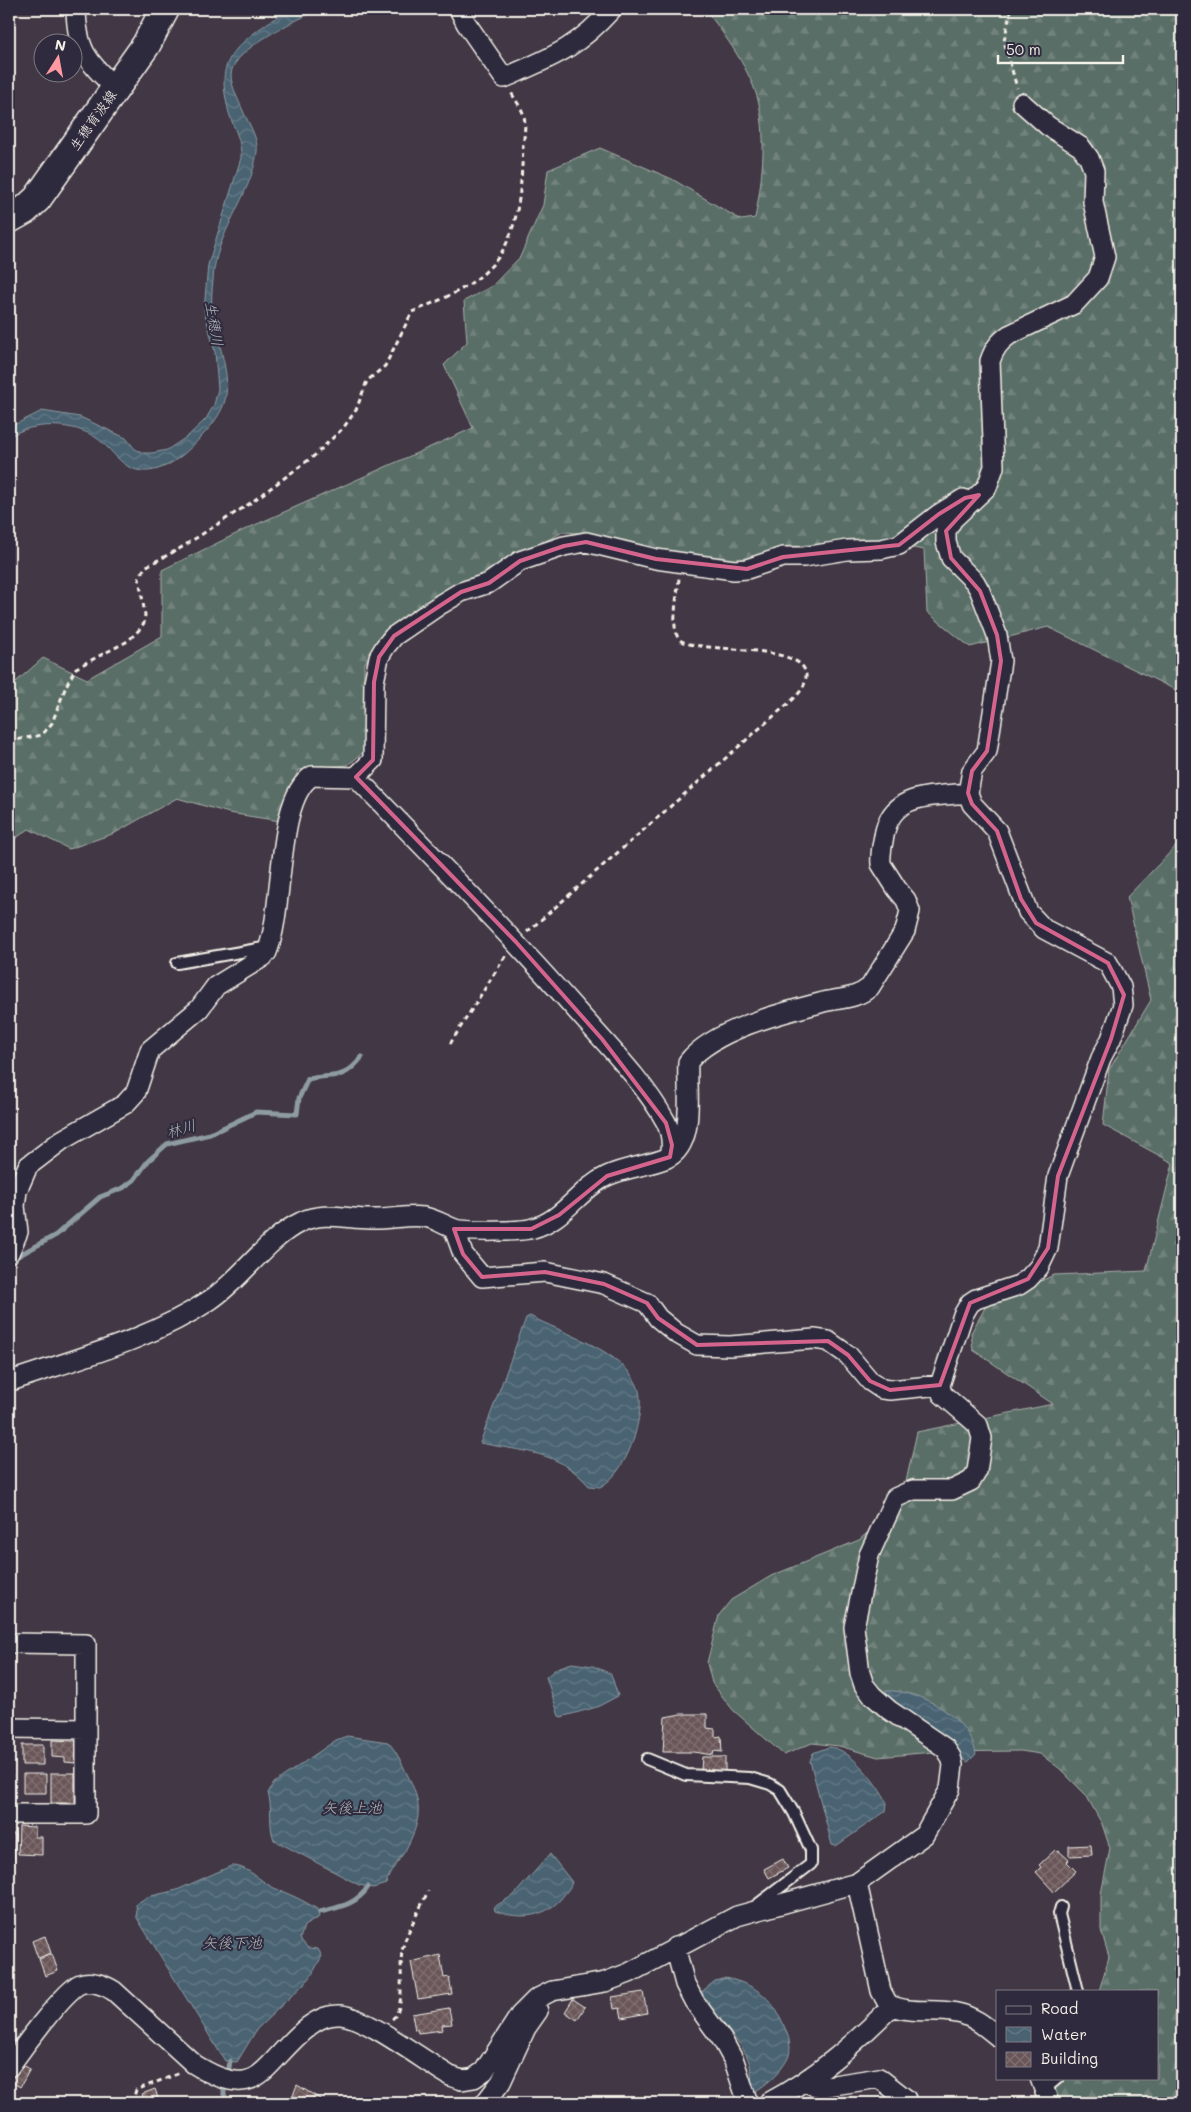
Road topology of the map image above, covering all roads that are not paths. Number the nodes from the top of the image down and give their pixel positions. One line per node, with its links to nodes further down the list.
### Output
1 (76, 9): 5 (street)
2 (165, 9): 5 (main road, 生穂育波線)
3 (459, 9): 4 (street)
4 (612, 9)
5 (115, 88): 7 (main road, 生穂育波線)
6 (1022, 103): 8 (street)
7 (9, 219)
8 (979, 495): 9 (street); 10 (street)
9 (356, 777): 11 (street); 13 (street)
10 (968, 793): 13 (street); 17 (street)
11 (269, 947): 12 (lane); 15 (street)
12 (177, 963)
13 (670, 1155): 14 (street)
14 (454, 1228): 16 (street); 17 (street)
15 (9, 1253)
16 (9, 1376)
17 (940, 1385): 23 (street)
18 (9, 1643): 20 (street)
19 (9, 1728): 20 (street)
20 (86, 1730): 22 (street)
21 (647, 1759): 25 (lane)
22 (9, 1814)
23 (857, 1882): 25 (street); 29 (street)
24 (1061, 1907): 28 (lane)
25 (749, 1912): 26 (street)
26 (675, 1947): 27 (street); 35 (street)
27 (566, 1988): 31 (street); 34 (street)
28 (1078, 1990)
29 (892, 2006): 30 (street); 32 (street)
30 (996, 2035)
31 (9, 2066)
32 (807, 2080): 33 (street); 36 (street)
33 (906, 2099)
34 (485, 2103)
35 (748, 2103)
36 (768, 2103)

